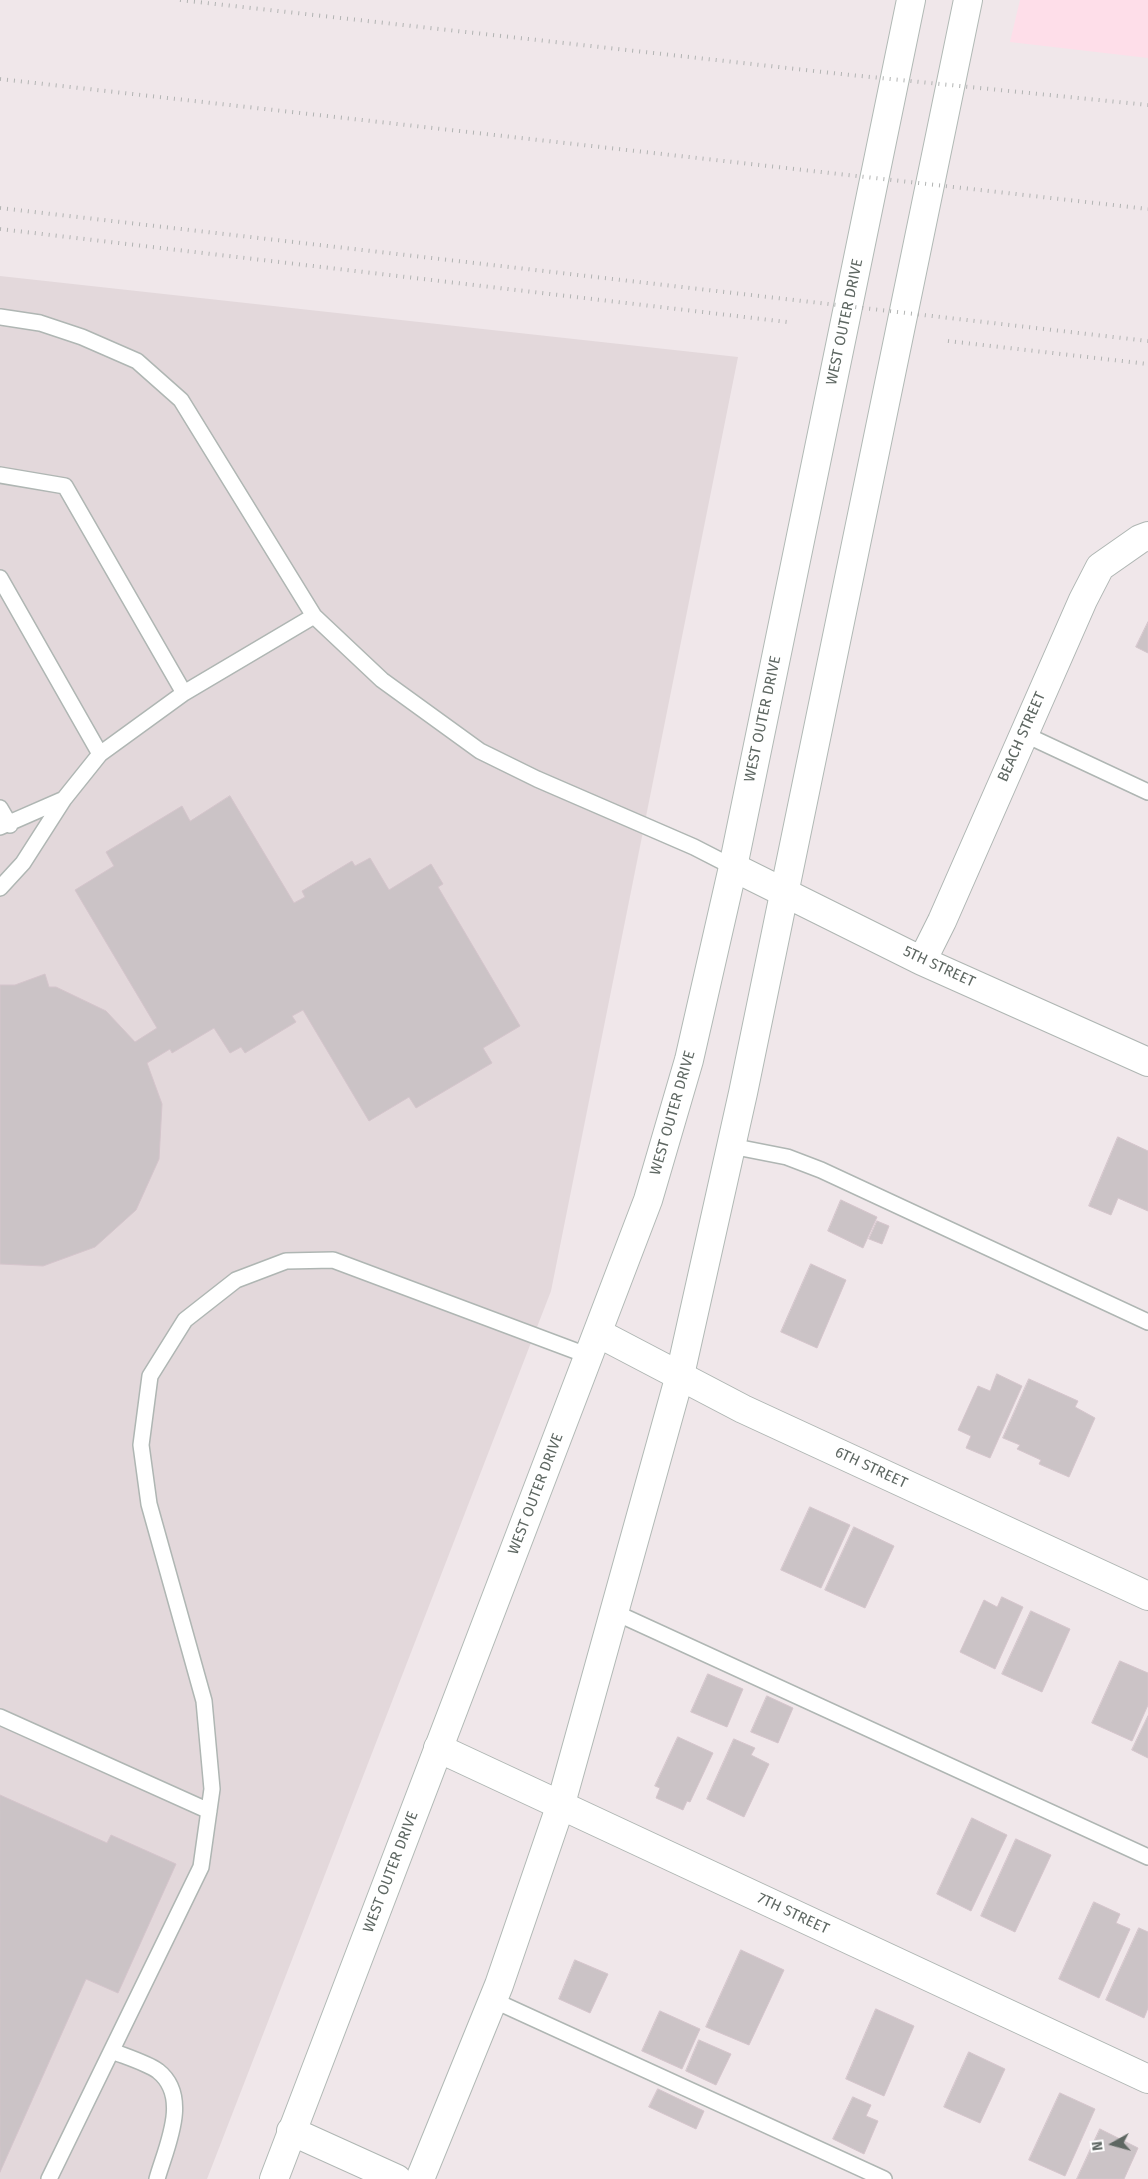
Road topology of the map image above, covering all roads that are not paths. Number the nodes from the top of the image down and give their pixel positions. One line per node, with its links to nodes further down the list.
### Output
1 (910, 0): 15 (main road, WEST OUTER DRIVE)
2 (968, 0): 17 (main road)
3 (0, 317): 7 (lane)
4 (0, 475): 8 (lane)
5 (1148, 536): 9 (main road, BEACH STREET)
6 (0, 578): 10 (lane)
7 (314, 616): 8 (lane); 15 (lane)
8 (184, 693): 10 (lane)
9 (1024, 734): 11 (lane); 18 (main road, BEACH STREET)
10 (100, 754): 12 (lane)
11 (1148, 792)
12 (64, 799): 14 (lane); 16 (lane)
13 (0, 808): 14 (lane)
14 (5, 826)
15 (733, 867): 17 (main road, 5TH STREET); 22 (main road, WEST OUTER DRIVE)
16 (0, 888)
17 (784, 892): 18 (main road, 5TH STREET); 20 (main road)
18 (922, 961): 19 (main road, 5TH STREET)
19 (1148, 1062)
20 (731, 1146): 21 (lane); 23 (main road)
21 (1148, 1322)
22 (593, 1345): 23 (main road, 6TH STREET); 27 (main road, WEST OUTER DRIVE); 29 (lane)
23 (680, 1375): 24 (main road, 6TH STREET); 25 (main road)
24 (1148, 1596)
25 (614, 1612): 28 (main road); 30 (lane)
26 (0, 1717): 29 (lane)
27 (438, 1748): 28 (main road, 7TH STREET); 34 (main road, WEST OUTER DRIVE)
28 (560, 1806): 31 (main road); 33 (main road, 7TH STREET)
29 (209, 1811): 32 (lane)
30 (1148, 1857)
31 (493, 2000): 39 (main road); 40 (lane)
32 (112, 2051): 35 (lane); 36 (lane)
33 (1148, 2078)
34 (291, 2131): 37 (main road, WEST OUTER DRIVE); 38 (main road)
35 (49, 2179)
36 (157, 2179)
37 (274, 2179)
38 (397, 2179)
39 (420, 2179)
40 (884, 2179)

